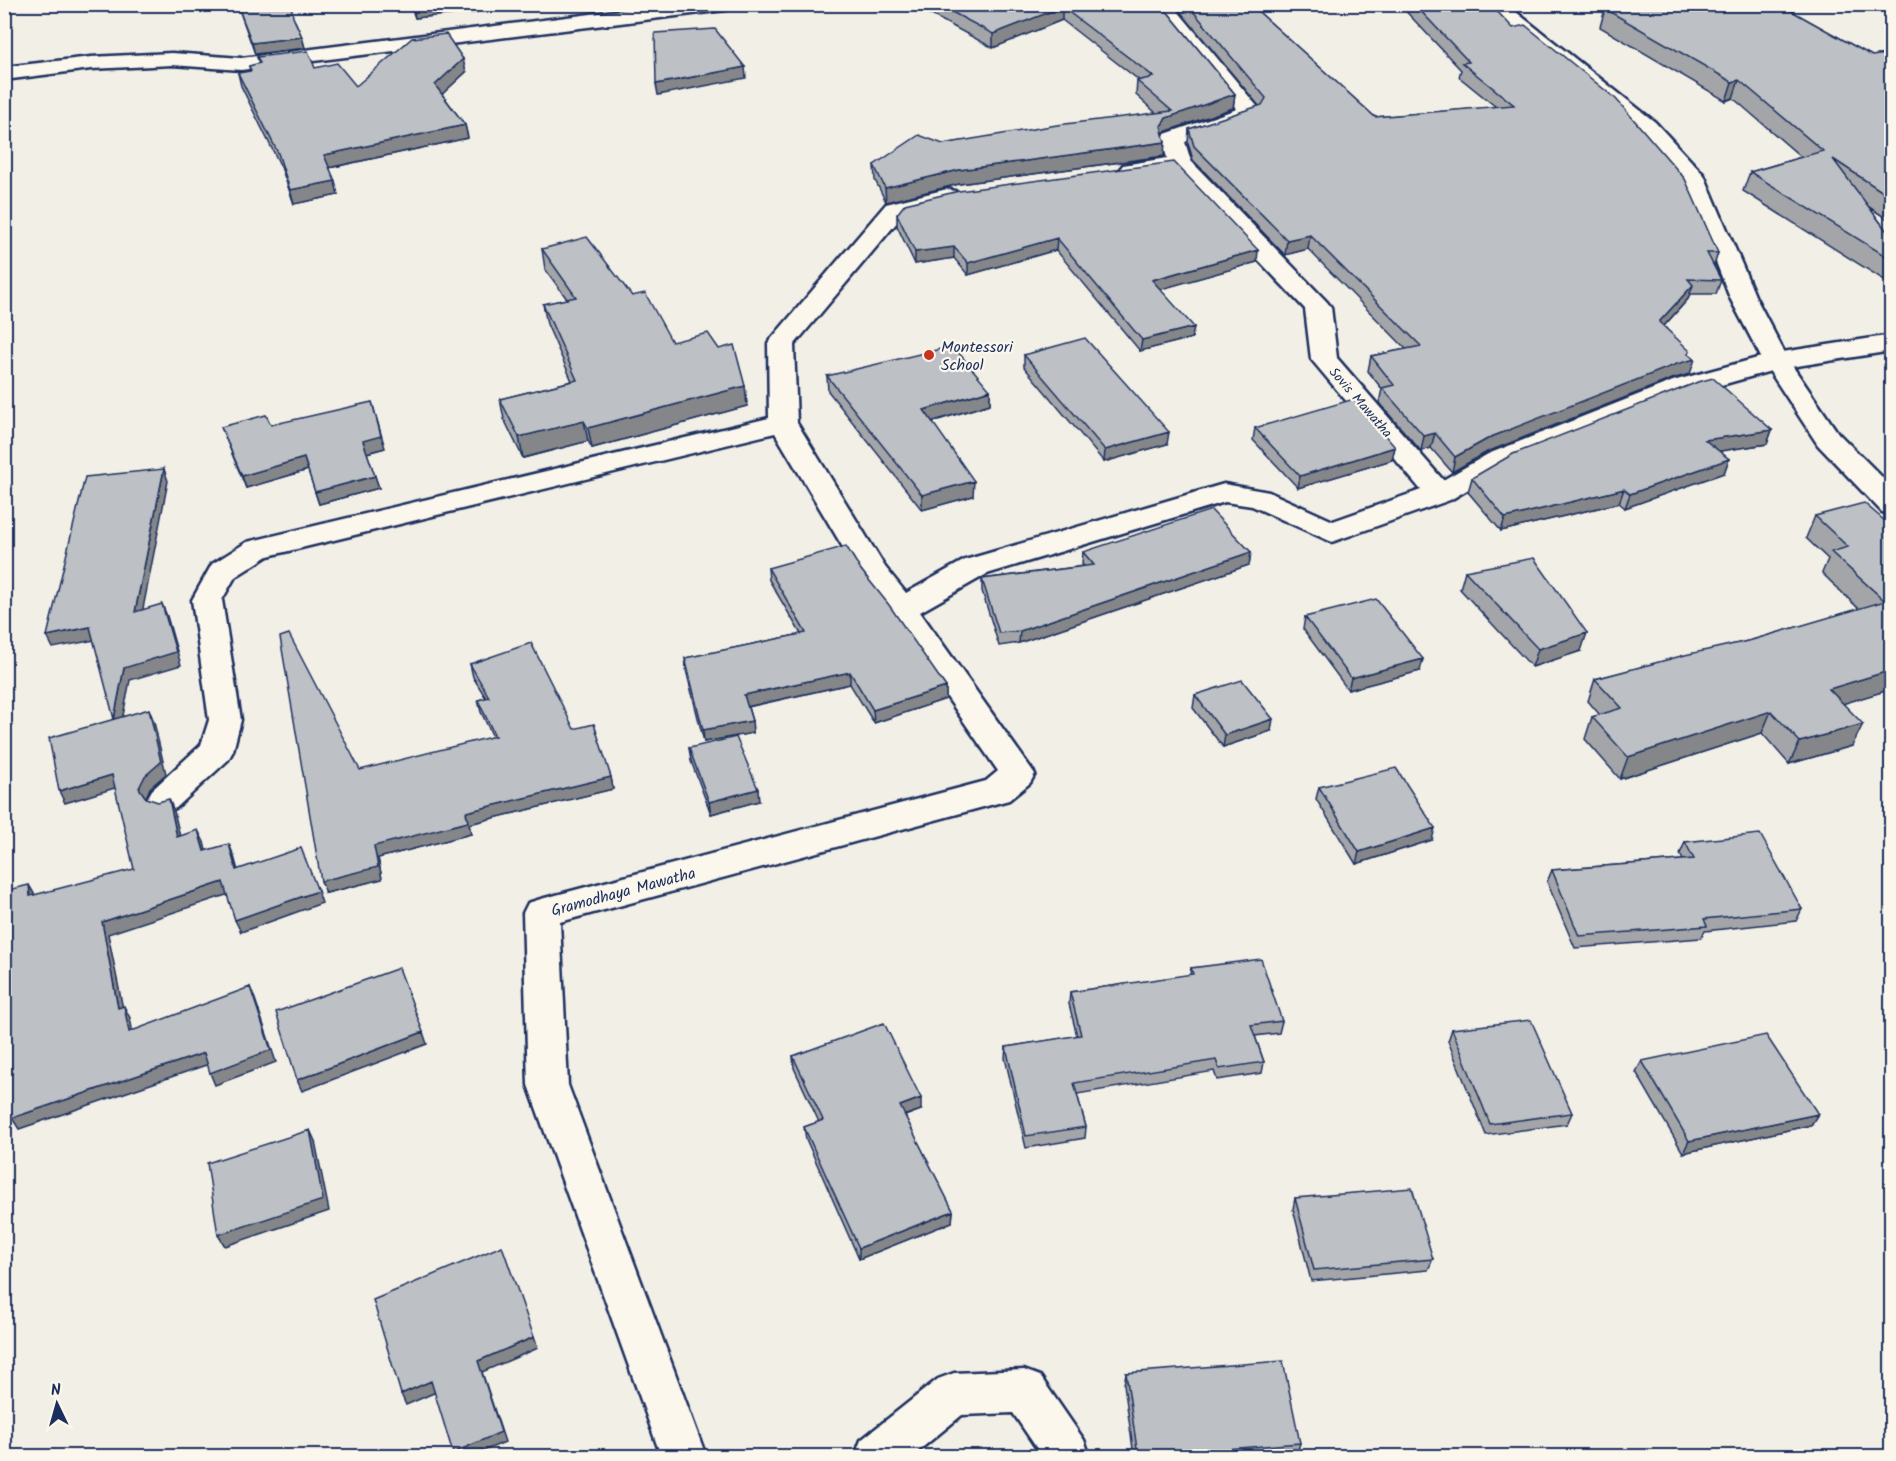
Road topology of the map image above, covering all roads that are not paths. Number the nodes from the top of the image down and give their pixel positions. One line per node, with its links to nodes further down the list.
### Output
1 (725, 4): 4 (street)
2 (1161, 4): 5 (street)
3 (1493, 4): 9 (street)
4 (4, 74)
5 (1180, 163): 6 (street); 11 (street, Sovis Mawatha)
6 (1110, 172)
7 (971, 191): 10 (street)
8 (1892, 343): 9 (street)
9 (1776, 361): 11 (street); 12 (street)
10 (783, 423): 13 (street); 14 (street)
11 (1440, 494): 13 (street)
12 (1892, 505)
13 (902, 609): 15 (street, Gramodhaya Mawatha)
14 (164, 799)
15 (683, 1456)
16 (877, 1456): 17 (street)
17 (1068, 1456)

